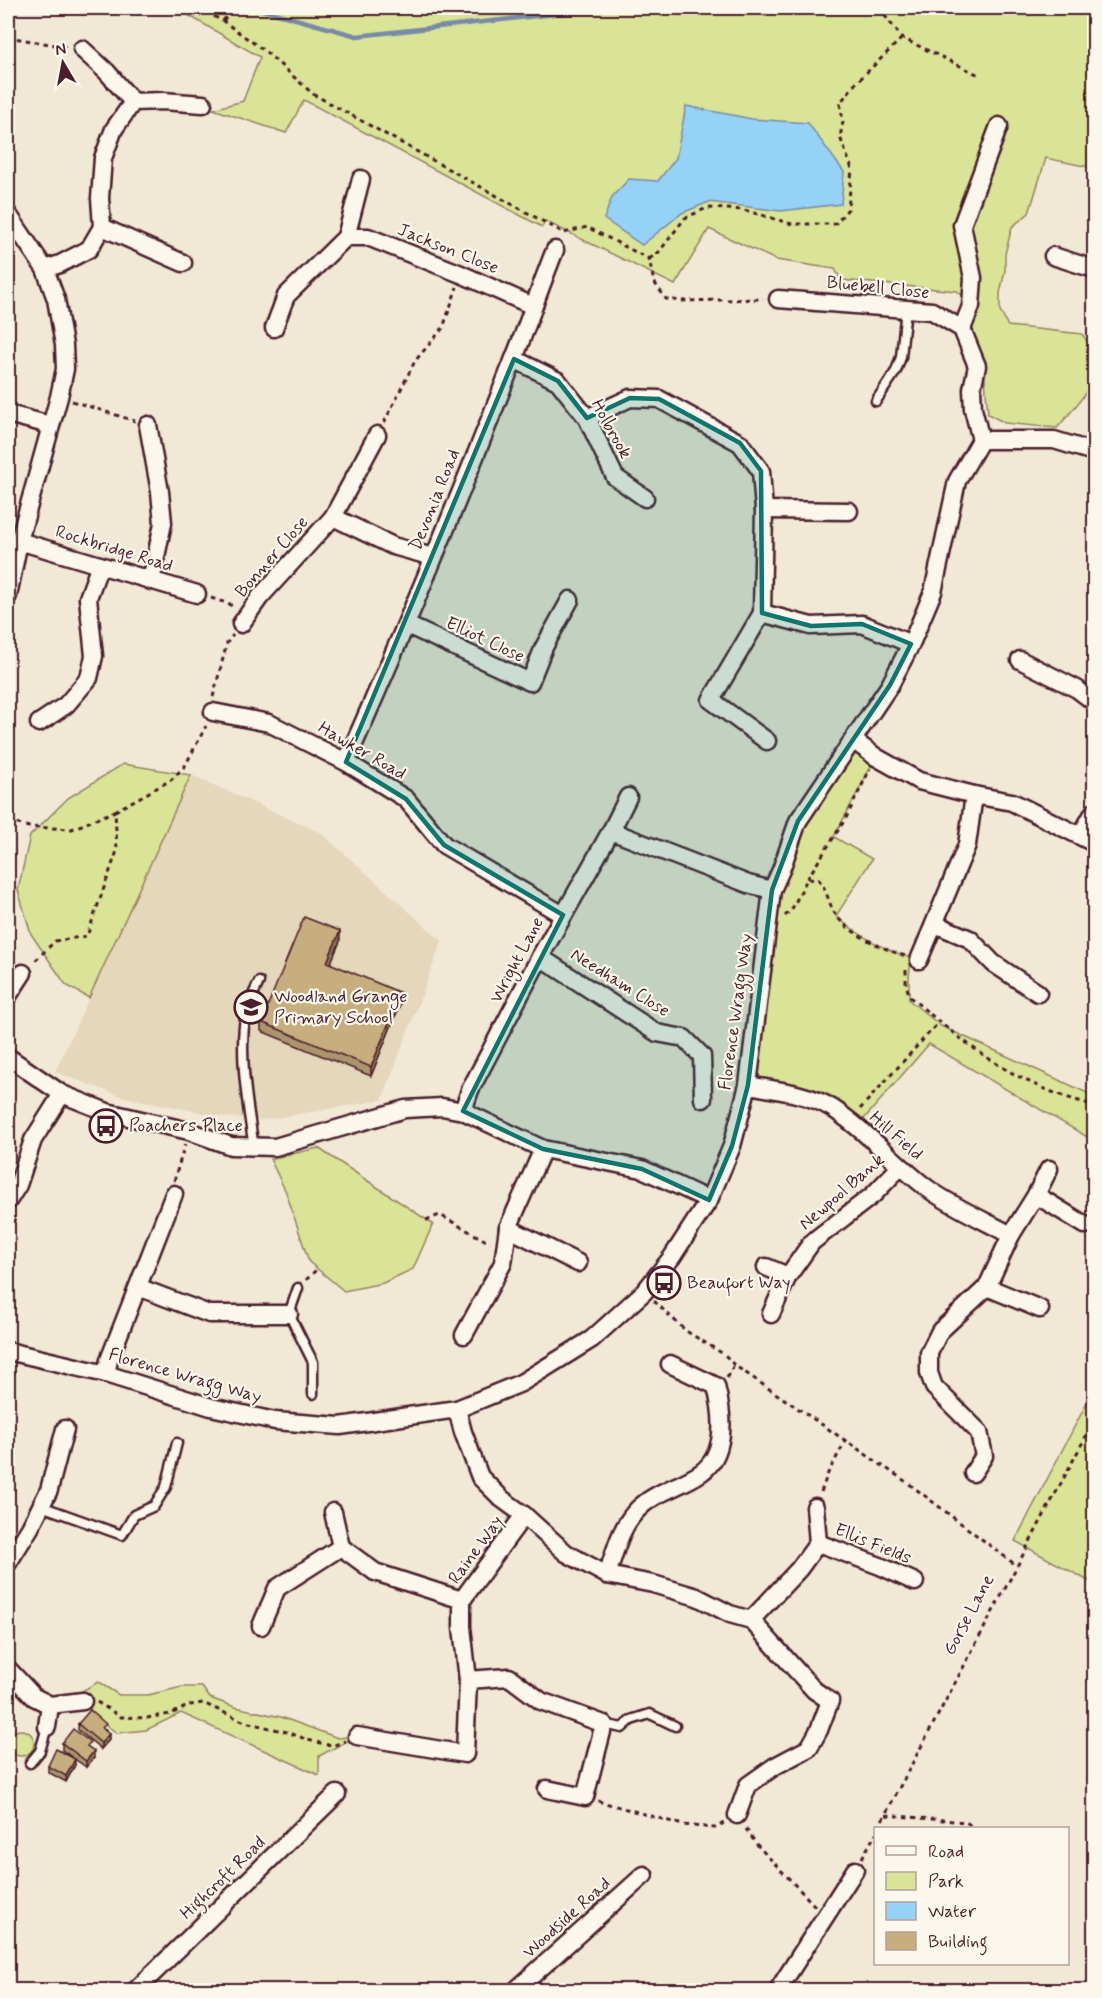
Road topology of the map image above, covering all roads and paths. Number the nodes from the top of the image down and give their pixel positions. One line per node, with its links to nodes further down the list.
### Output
1 (198, 8): 4 (path)
2 (233, 8): 4 (path)
3 (879, 8): 6 (path)
4 (223, 21): 18 (path)
5 (8, 37): 7 (path)
6 (902, 38): 8 (path); 18 (path)
7 (82, 49): 9 (street)
8 (979, 75)
9 (133, 102): 10 (street); 14 (street)
10 (203, 104)
11 (999, 126): 27 (street)
12 (361, 179): 15 (street)
13 (8, 214): 20 (street)
14 (102, 227): 19 (street); 20 (street)
15 (346, 237): 22 (street, Jackson Close); 26 (street)
16 (555, 250): 24 (street, Devonia Road)
17 (1053, 256): 21 (street)
18 (650, 259): 23 (path)
19 (183, 263)
20 (45, 268): 29 (street)
21 (1095, 269)
22 (461, 274): 24 (street, Jackson Close); 35 (path)
23 (778, 299): 25 (street, Bluebell Close)
24 (533, 306): 28 (street, Devonia Road)
25 (906, 308): 27 (street, Bluebell Close); 30 (lane)
26 (274, 328)
27 (962, 329): 36 (street)
28 (514, 359): 32 (street, Holbrook); 43 (street, Devonia Road)
29 (59, 397): 33 (street); 34 (path)
30 (876, 401)
31 (8, 414): 33 (street)
32 (587, 418): 38 (street, Holbrook); 39 (street)
33 (50, 425): 42 (street)
34 (148, 425): 45 (street)
35 (377, 435): 41 (street, Bonner Close)
36 (981, 440): 37 (street); 52 (street, Florence Wragg Way)
37 (1095, 452)
38 (645, 498)
39 (765, 510): 40 (street); 49 (street)
40 (849, 510)
41 (333, 517): 43 (street, Bonner Close); 50 (street, Bonner Close)
42 (19, 541): 44 (street, Rockbridge Road); 47 (street)
43 (433, 557): 51 (street, Devonia Road)
44 (100, 565): 45 (street, Rockbridge Road); 56 (street)
45 (151, 581): 46 (street, Rockbridge Road)
46 (197, 594): 50 (path)
47 (8, 596)
48 (570, 600): 51 (street, Elliot Close)
49 (762, 614): 52 (street); 58 (street)
50 (241, 624): 55 (path)
51 (407, 625): 60 (street, Devonia Road)
52 (911, 644): 57 (street, Florence Wragg Way)
53 (1020, 660): 54 (street)
54 (1095, 702)
55 (213, 712): 60 (street, Hawker Road); 63 (path)
56 (39, 723)
57 (853, 740): 59 (street); 69 (street, Florence Wragg Way)
58 (767, 741)
59 (876, 757): 61 (street); 68 (path)
60 (346, 762): 72 (street, Hawker Road)
61 (974, 795): 67 (street); 73 (street)
62 (628, 797): 66 (street, Wright Lane)
63 (115, 811): 65 (path); 77 (path)
64 (1095, 812): 67 (street)
65 (8, 821)
66 (611, 831): 69 (street); 72 (street, Wright Lane)
67 (1088, 839)
68 (807, 879): 70 (path); 74 (path)
69 (772, 890): 74 (street, Florence Wragg Way)
70 (829, 899): 71 (path); 76 (path)
71 (825, 903)
72 (563, 915): 75 (street, Wright Lane)
73 (935, 924): 76 (street); 79 (street)
74 (766, 935): 83 (street, Florence Wragg Way)
75 (540, 957): 85 (street, Needham Close); 87 (street, Wright Lane)
76 (919, 960): 81 (path)
77 (23, 973): 80 (street)
78 (259, 982): 90 (lane)
79 (1038, 993)
80 (8, 996)
81 (939, 1022): 86 (path); 88 (path)
82 (8, 1057): 84 (street)
83 (748, 1085): 88 (street, Hill Field); 96 (street, Florence Wragg Way)
84 (62, 1094): 89 (street); 97 (street)
85 (703, 1099)
86 (1095, 1105)
87 (463, 1111): 90 (street); 91 (street)
88 (848, 1121): 92 (street, Hill Field)
89 (189, 1131): 90 (street); 94 (path)
90 (255, 1148)
91 (543, 1149): 96 (street); 100 (street)
92 (900, 1167): 101 (street, Hill Field); 106 (street, Newpool Bank)
93 (1049, 1169): 95 (street)
94 (174, 1194): 107 (street)
95 (1036, 1195): 99 (street); 101 (street)
96 (709, 1200): 110 (street, Florence Wragg Way)
97 (8, 1201)
98 (426, 1220): 102 (path)
99 (1085, 1225)
100 (508, 1228): 102 (street); 103 (street)
101 (1011, 1235): 108 (street)
102 (505, 1252): 114 (street)
103 (578, 1263)
104 (766, 1267): 106 (street)
105 (317, 1269): 109 (path)
106 (788, 1276): 113 (street, Newpool Bank)
107 (138, 1287): 112 (street); 118 (street)
108 (987, 1287): 111 (street); 126 (street)
109 (298, 1288): 112 (lane)
110 (644, 1292): 117 (path); 121 (street, Florence Wragg Way)
111 (1040, 1309)
112 (289, 1314): 120 (lane)
113 (771, 1314)
114 (464, 1335)
115 (8, 1351): 118 (street, Florence Wragg Way)
116 (670, 1364): 119 (street)
117 (734, 1365): 119 (path); 124 (path)
118 (106, 1374): 121 (street, Florence Wragg Way)
119 (720, 1384): 137 (street)
120 (313, 1394)
121 (457, 1409): 132 (street)
122 (1095, 1420): 136 (path, Gorse Lane)
123 (64, 1429): 129 (street)
124 (846, 1440): 130 (path); 136 (path)
125 (177, 1443): 129 (lane)
126 (984, 1456): 127 (street); 128 (street)
127 (1001, 1459)
128 (973, 1473)
129 (41, 1506): 135 (street)
130 (815, 1507): 133 (street, Ellis Fields)
131 (333, 1512): 134 (street)
132 (524, 1515): 137 (street); 139 (street, Raine Way)
133 (818, 1543): 138 (street, Ellis Fields); 140 (street, Ellis Fields)
134 (341, 1547): 139 (street); 141 (street)
135 (8, 1563)
136 (1017, 1566): 155 (path, Gorse Lane)
137 (607, 1575): 140 (street)
138 (915, 1582)
139 (462, 1600): 143 (street, Raine Way)
140 (752, 1620): 154 (street)
141 (261, 1626)
142 (8, 1669): 145 (street)
143 (468, 1680): 146 (street); 149 (street, Raine Way)
144 (83, 1701): 145 (street); 149 (path)
145 (50, 1705): 148 (street)
146 (604, 1724): 147 (lane); 153 (street)
147 (675, 1726)
148 (47, 1727): 150 (lane)
149 (357, 1736)
150 (30, 1763)
151 (547, 1790): 153 (street)
152 (337, 1794): 162 (street, Highcroft Road)
153 (585, 1797): 154 (path)
154 (737, 1815): 161 (path)
155 (886, 1815): 156 (path, Gorse Lane); 157 (path)
156 (879, 1827)
157 (973, 1827)
158 (874, 1837): 159 (path)
159 (855, 1870): 161 (street)
160 (644, 1875): 163 (street, Woodside Road)
161 (826, 1917): 164 (street)
162 (136, 1990)
163 (516, 1990)
164 (778, 1990)

